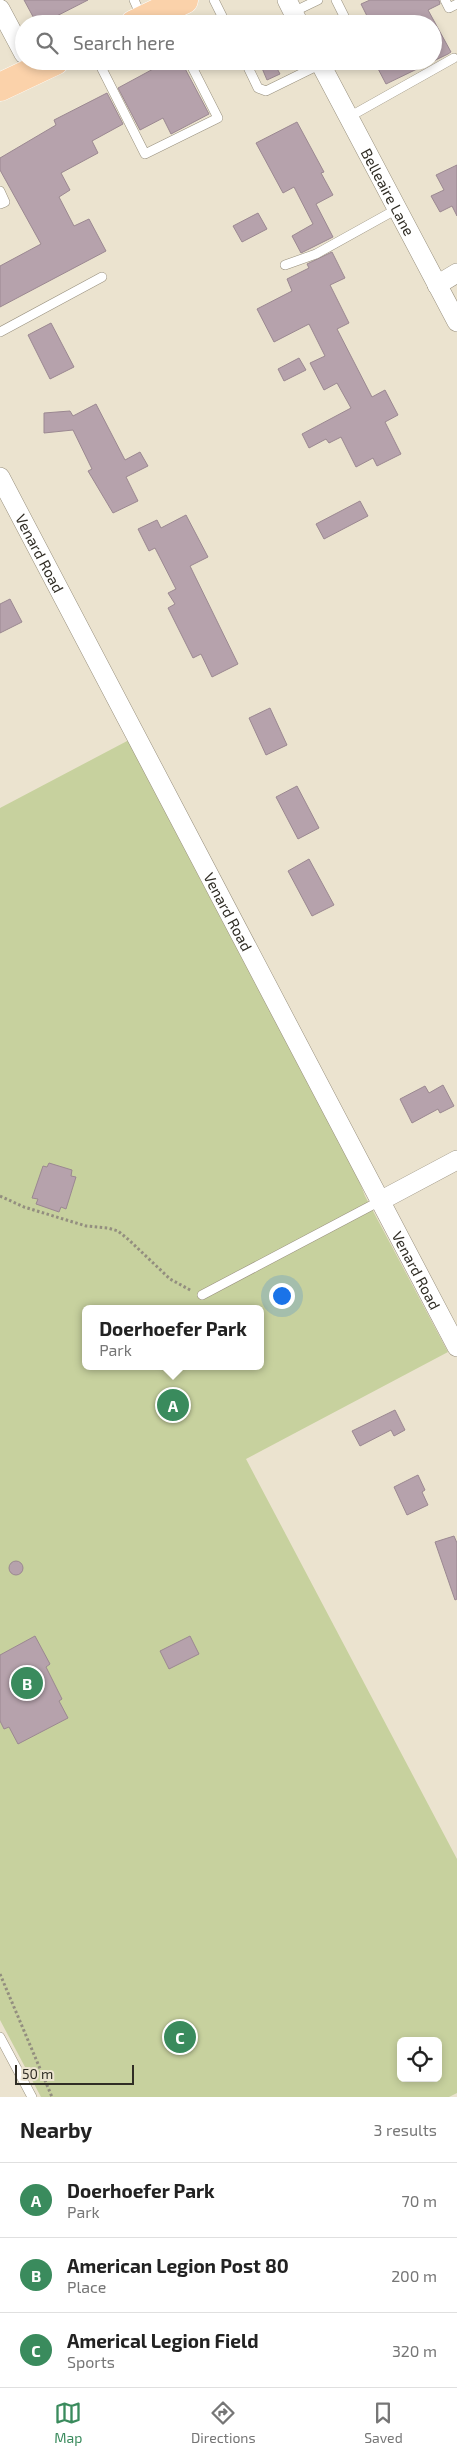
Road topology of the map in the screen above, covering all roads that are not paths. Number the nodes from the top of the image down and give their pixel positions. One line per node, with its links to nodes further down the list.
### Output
1 (214, 0): 8 (lane)
2 (318, 0): 7 (lane)
3 (336, 0): 9 (lane)
4 (445, 0): 5 (lane)
5 (457, 4)
6 (0, 9): 10 (street)
7 (293, 12)
8 (222, 15)
9 (344, 15)
10 (15, 32)
11 (454, 58): 12 (lane)
12 (442, 65)
13 (24, 70): 20 (main road)
14 (103, 70): 15 (lane)
15 (194, 70)
16 (249, 70): 17 (lane)
17 (305, 70)
18 (324, 70): 21 (street, Belleaire Lane)
19 (433, 70): 21 (lane)
20 (0, 87)
21 (349, 117): 24 (street, Belleaire Lane)
22 (0, 191): 23 (lane)
23 (0, 204)
24 (397, 209): 25 (lane); 28 (street, Belleaire Lane)
25 (285, 265)
26 (457, 273): 28 (street)
27 (102, 277): 30 (lane)
28 (437, 285): 29 (street, Belleaire Lane)
29 (457, 322)
30 (0, 332)
31 (0, 477): 33 (street, Venard Road)
32 (457, 1160): 33 (street)
33 (380, 1201): 34 (lane); 35 (street, Venard Road)
34 (202, 1296)
35 (457, 1347)
36 (0, 2036): 37 (lane)
37 (32, 2097)

